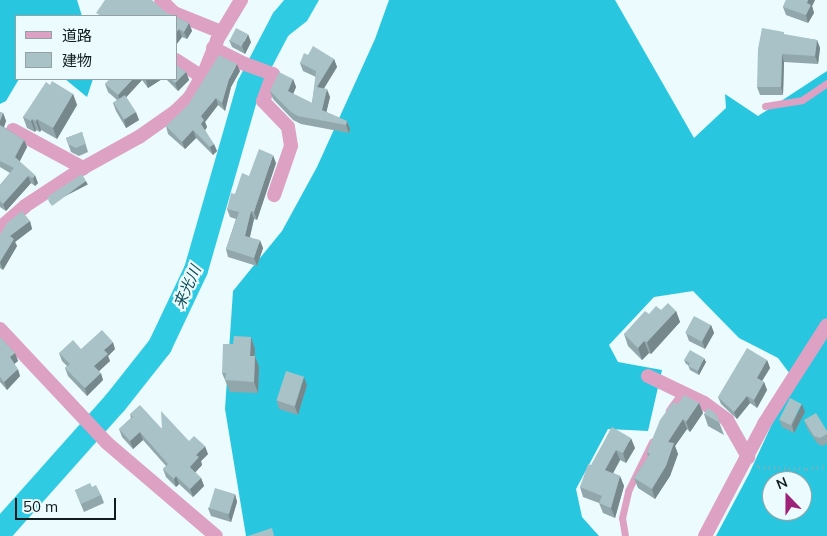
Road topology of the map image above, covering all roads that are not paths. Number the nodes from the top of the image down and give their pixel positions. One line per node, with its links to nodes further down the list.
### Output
1 (160, 0): 3 (street)
2 (241, 0): 3 (street)
3 (221, 32): 4 (street)
4 (214, 48): 6 (street); 11 (street)
5 (178, 61): 6 (street)
6 (202, 77): 10 (street)
7 (827, 83): 8 (lane)
8 (765, 106)
9 (13, 130): 10 (street)
10 (82, 168): 12 (street)
11 (274, 195)
12 (0, 228)
13 (827, 325): 19 (street)
14 (0, 329): 20 (street)
15 (648, 376): 16 (street)
16 (682, 392): 17 (lane); 19 (street)
17 (664, 417)
18 (656, 435): 21 (lane)
19 (748, 457): 22 (street)
20 (216, 536)
21 (625, 536)
22 (705, 536)

